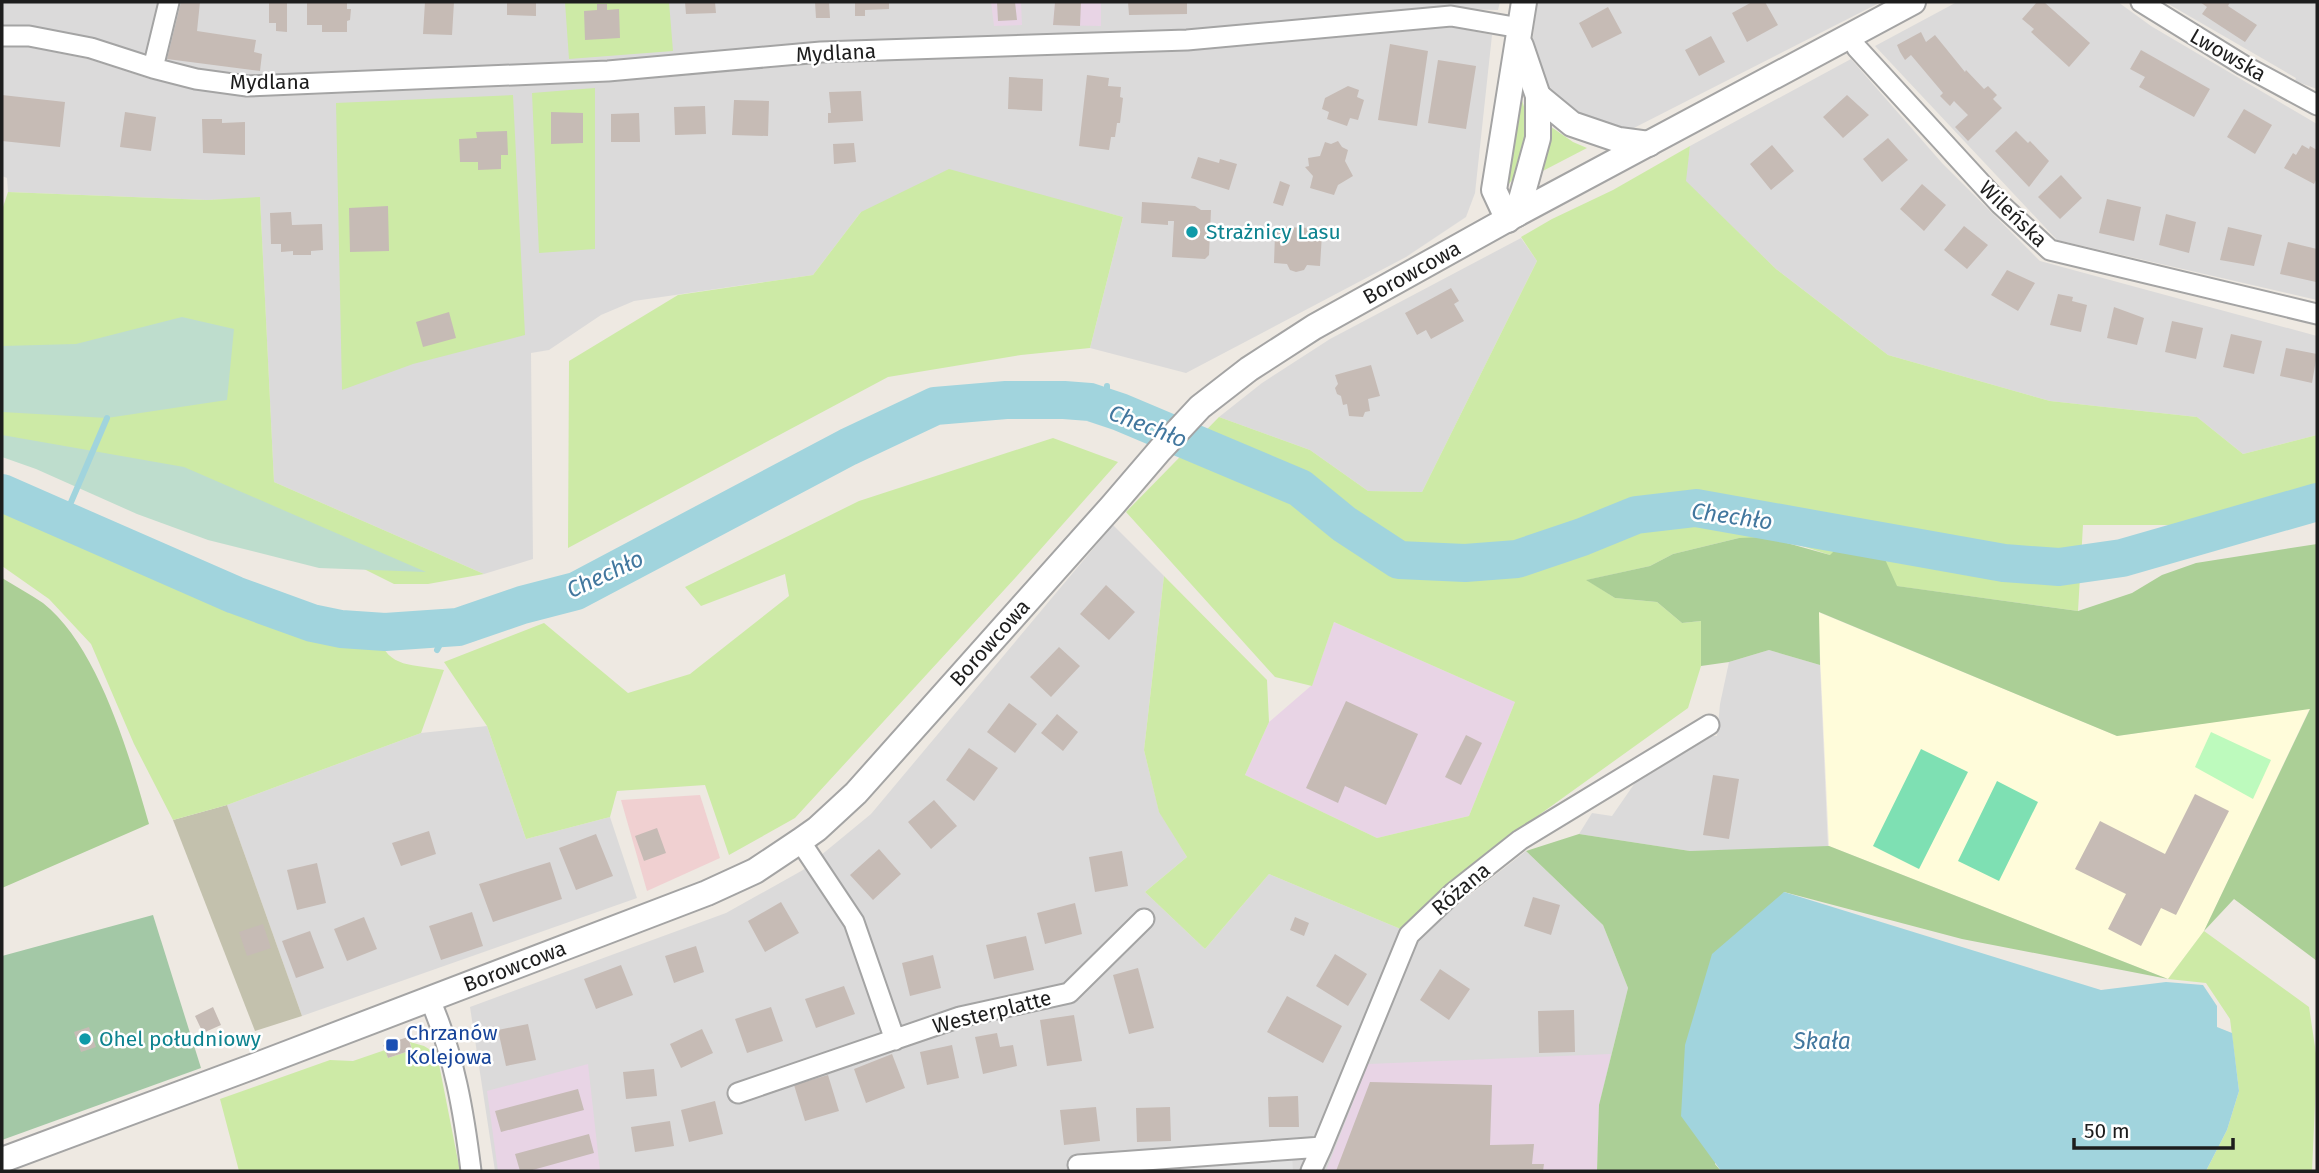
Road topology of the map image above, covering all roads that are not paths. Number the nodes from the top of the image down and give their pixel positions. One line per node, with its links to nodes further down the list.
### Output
1 (169, 2): 8 (street)
2 (1524, 2): 5 (street)
3 (1913, 2): 6 (street, Borowcowa)
4 (2141, 2): 10 (street, Lwowska)
5 (1519, 34): 8 (street, Mydlana); 9 (street); 12 (street)
6 (1850, 35): 11 (street, Borowcowa); 15 (street, Wileńska)
7 (2, 36): 8 (street, Mydlana)
8 (153, 68)
9 (1538, 96): 11 (street); 13 (street)
10 (2317, 105)
11 (1648, 144): 13 (street, Borowcowa)
12 (1493, 190): 13 (street); 14 (street)
13 (1512, 217): 14 (street, Borowcowa)
14 (1476, 238): 17 (street, Borowcowa)
15 (2317, 314)
16 (1709, 725): 22 (street, Różana)
17 (800, 841): 19 (street, Borowcowa); 20 (street)
18 (1144, 919): 20 (street, Westerplatte)
19 (430, 1000): 23 (street, Borowcowa); 27 (street)
20 (895, 1040): 21 (street, Westerplatte)
21 (738, 1093)
22 (1322, 1147): 25 (street); 28 (street, Różana)
23 (30, 1150): 24 (street, Borowcowa); 26 (street)
24 (2, 1160)
25 (1078, 1165)
26 (10, 1171)
27 (471, 1171)
28 (1311, 1171)

